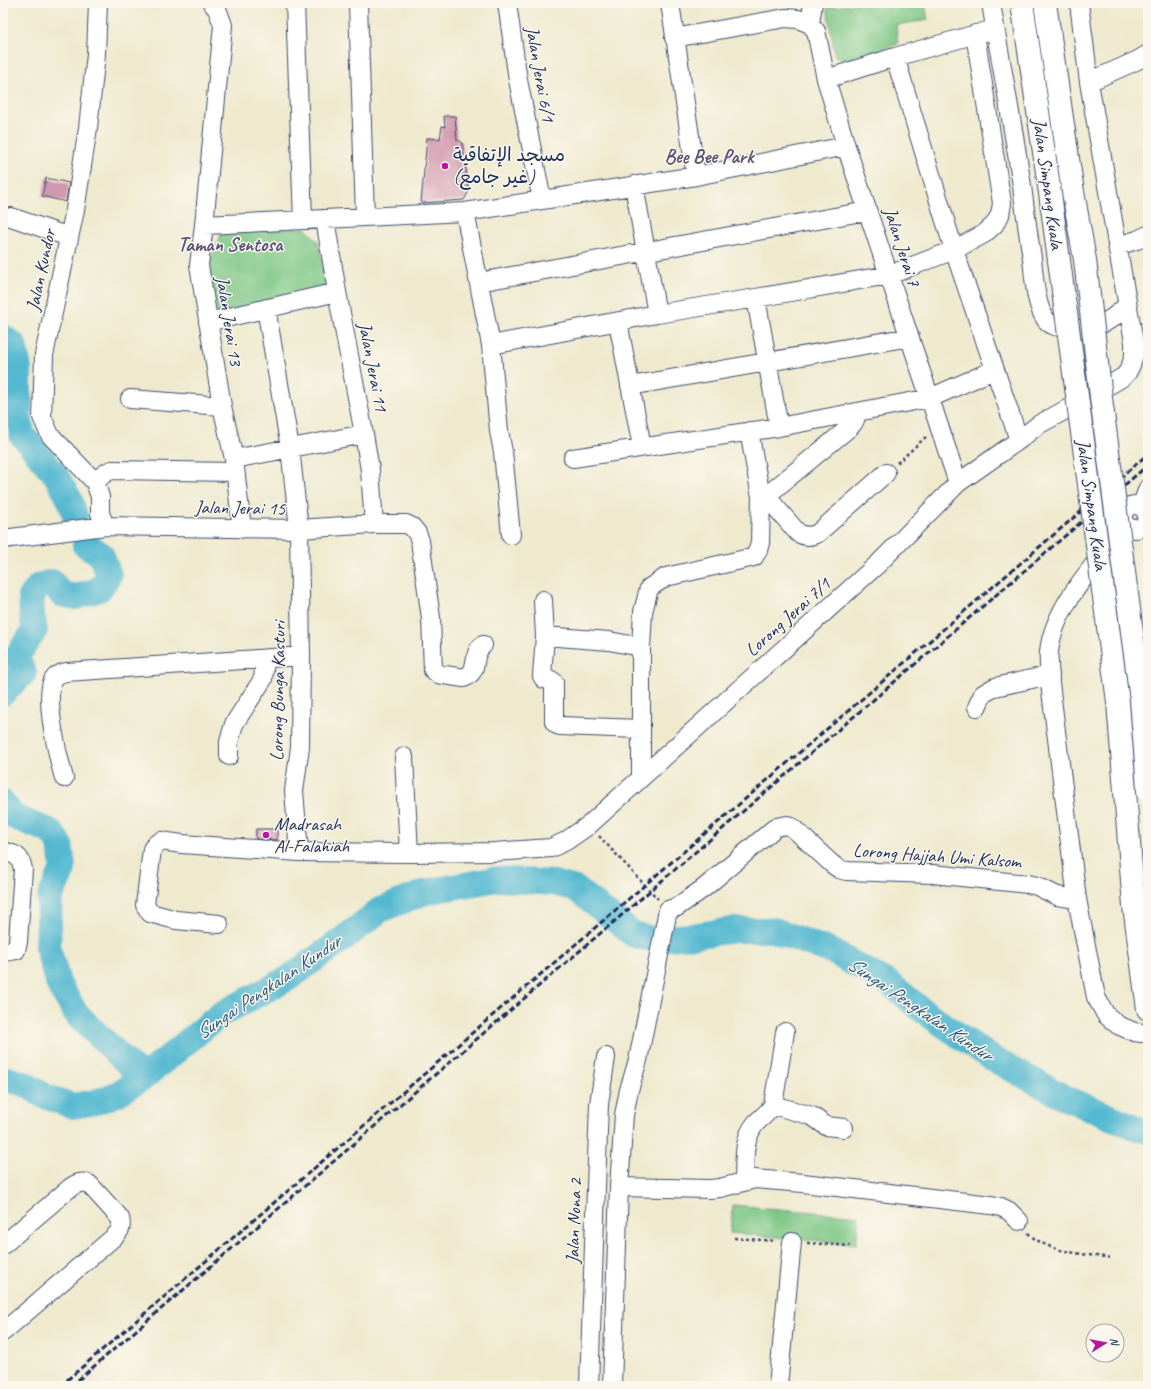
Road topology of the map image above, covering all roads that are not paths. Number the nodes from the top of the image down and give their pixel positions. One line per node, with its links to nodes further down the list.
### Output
1 (98, 3): 32 (street, Jalan Kundor)
2 (212, 3): 30 (street, Jalan Jerai 13)
3 (294, 3): 29 (street)
4 (358, 3): 27 (street)
5 (507, 3): 23 (street, Jalan Jerai 6/1)
6 (670, 3): 15 (street)
7 (813, 3): 12 (street)
8 (991, 3): 13 (street)
9 (1022, 3): 94 (main road, Jalan Simpang Kuala, bridge)
10 (1045, 3): 87 (main road, Jalan Simpang Kuala, bridge)
11 (1078, 3): 19 (street, Lorong Jerai 7/1)
12 (810, 24): 15 (street); 18 (street, Jalan Jerai 7)
13 (995, 28): 14 (street); 40 (street)
14 (975, 34): 17 (street); 34 (street)
15 (674, 38): 21 (street)
16 (1148, 54): 19 (street)
17 (894, 57): 18 (street); 34 (street)
18 (826, 79): 20 (street, Jalan Jerai 7)
19 (1089, 82): 33 (street, Lorong Jerai 7/1)
20 (846, 146): 21 (street); 24 (street, Jalan Jerai 7)
21 (696, 176): 22 (street)
22 (634, 185): 23 (street); 35 (street)
23 (542, 200): 25 (street)
24 (867, 211): 35 (street); 36 (street, Jalan Jerai 7)
25 (465, 212): 27 (street); 37 (street)
26 (11, 217): 32 (street)
27 (365, 217): 28 (street)
28 (325, 219): 29 (street); 38 (street, Jalan Jerai 11)
29 (303, 220): 30 (street)
30 (204, 225): 43 (street, Jalan Jerai 13)
31 (1148, 235): 33 (street)
32 (69, 237): 63 (street, Jalan Kundor)
33 (1117, 246): 40 (street, Lorong Jerai 7/1)
34 (954, 250): 36 (street); 48 (street)
35 (646, 252): 37 (street); 42 (street)
36 (889, 275): 39 (street); 45 (street, Jalan Jerai 7)
37 (479, 282): 46 (street)
38 (337, 292): 41 (street); 56 (street, Jalan Jerai 11)
39 (756, 298): 42 (street); 47 (street)
40 (1127, 305): 57 (street, Lorong Jerai 7/1)
41 (266, 308): 43 (street); 59 (street, Lorong Bunga Kasturi)
42 (656, 314): 44 (street)
43 (208, 322): 52 (street, Jalan Jerai 13)
44 (618, 322): 46 (street); 49 (street)
45 (910, 337): 47 (street); 50 (street, Jalan Jerai 7)
46 (491, 345): 72 (street)
47 (767, 361): 49 (street); 54 (street)
48 (994, 370): 50 (street); 57 (street)
49 (630, 386): 58 (street)
50 (930, 398): 53 (street); 64 (street, Jalan Jerai 7)
51 (130, 400): 52 (street)
52 (222, 406): 61 (street, Jalan Jerai 13)
53 (856, 413): 54 (street); 66 (street)
54 (779, 427): 55 (street)
55 (749, 431): 58 (street); 66 (street)
56 (364, 434): 59 (street); 68 (street, Jalan Jerai 11)
57 (1019, 440): 64 (street, Lorong Jerai 7/1)
58 (642, 447): 60 (street)
59 (290, 448): 61 (street); 71 (street, Lorong Bunga Kasturi)
60 (573, 458)
61 (234, 465): 63 (street); 70 (street, Jalan Jerai 13)
62 (886, 473): 66 (street)
63 (95, 482): 69 (street, Jalan Kundor)
64 (958, 483): 85 (street, Lorong Jerai 7/1)
65 (1148, 488): 67 (street)
66 (764, 497): 77 (street)
67 (1145, 522): 80 (street)
68 (374, 524): 71 (street, Jalan Jerai 15); 76 (street, Jalan Jerai 15)
69 (105, 526): 70 (street, Jalan Jerai 15); 73 (street, Jalan Jerai 15)
70 (242, 529): 71 (street, Jalan Jerai 15)
71 (300, 529): 78 (street, Lorong Bunga Kasturi)
72 (511, 535)
73 (3, 539)
74 (543, 600): 75 (street)
75 (545, 636): 77 (street); 82 (street)
76 (484, 645)
77 (641, 647): 82 (street)
78 (301, 656): 79 (street); 88 (street, Lorong Bunga Kasturi)
79 (265, 659): 83 (street); 86 (street)
80 (1050, 676): 81 (street); 91 (street)
81 (977, 707)
82 (641, 728): 85 (street)
83 (229, 756)
84 (404, 757): 90 (street)
85 (641, 777): 90 (street, Lorong Jerai 7/1)
86 (64, 778)
87 (1148, 789)
88 (299, 852): 90 (street, Lorong Jerai 7/1); 92 (street, Lorong Jerai 7/1)
89 (10, 853): 93 (street)
90 (409, 853)
91 (1077, 899): 96 (street); 101 (street, Lorong Hajjah Umi Kalsom)
92 (219, 924)
93 (9, 951)
94 (1148, 1009)
95 (785, 1032): 98 (street)
96 (1148, 1033)
97 (606, 1057): 106 (street, Jalan Nona 2)
98 (772, 1105): 99 (street); 100 (street)
99 (844, 1128)
100 (744, 1181): 101 (street); 102 (street)
101 (619, 1187): 107 (street)
102 (1019, 1221)
103 (792, 1242): 108 (street)
104 (3, 1245): 105 (street)
105 (3, 1332)
106 (589, 1386)
107 (612, 1386)
108 (778, 1386)

